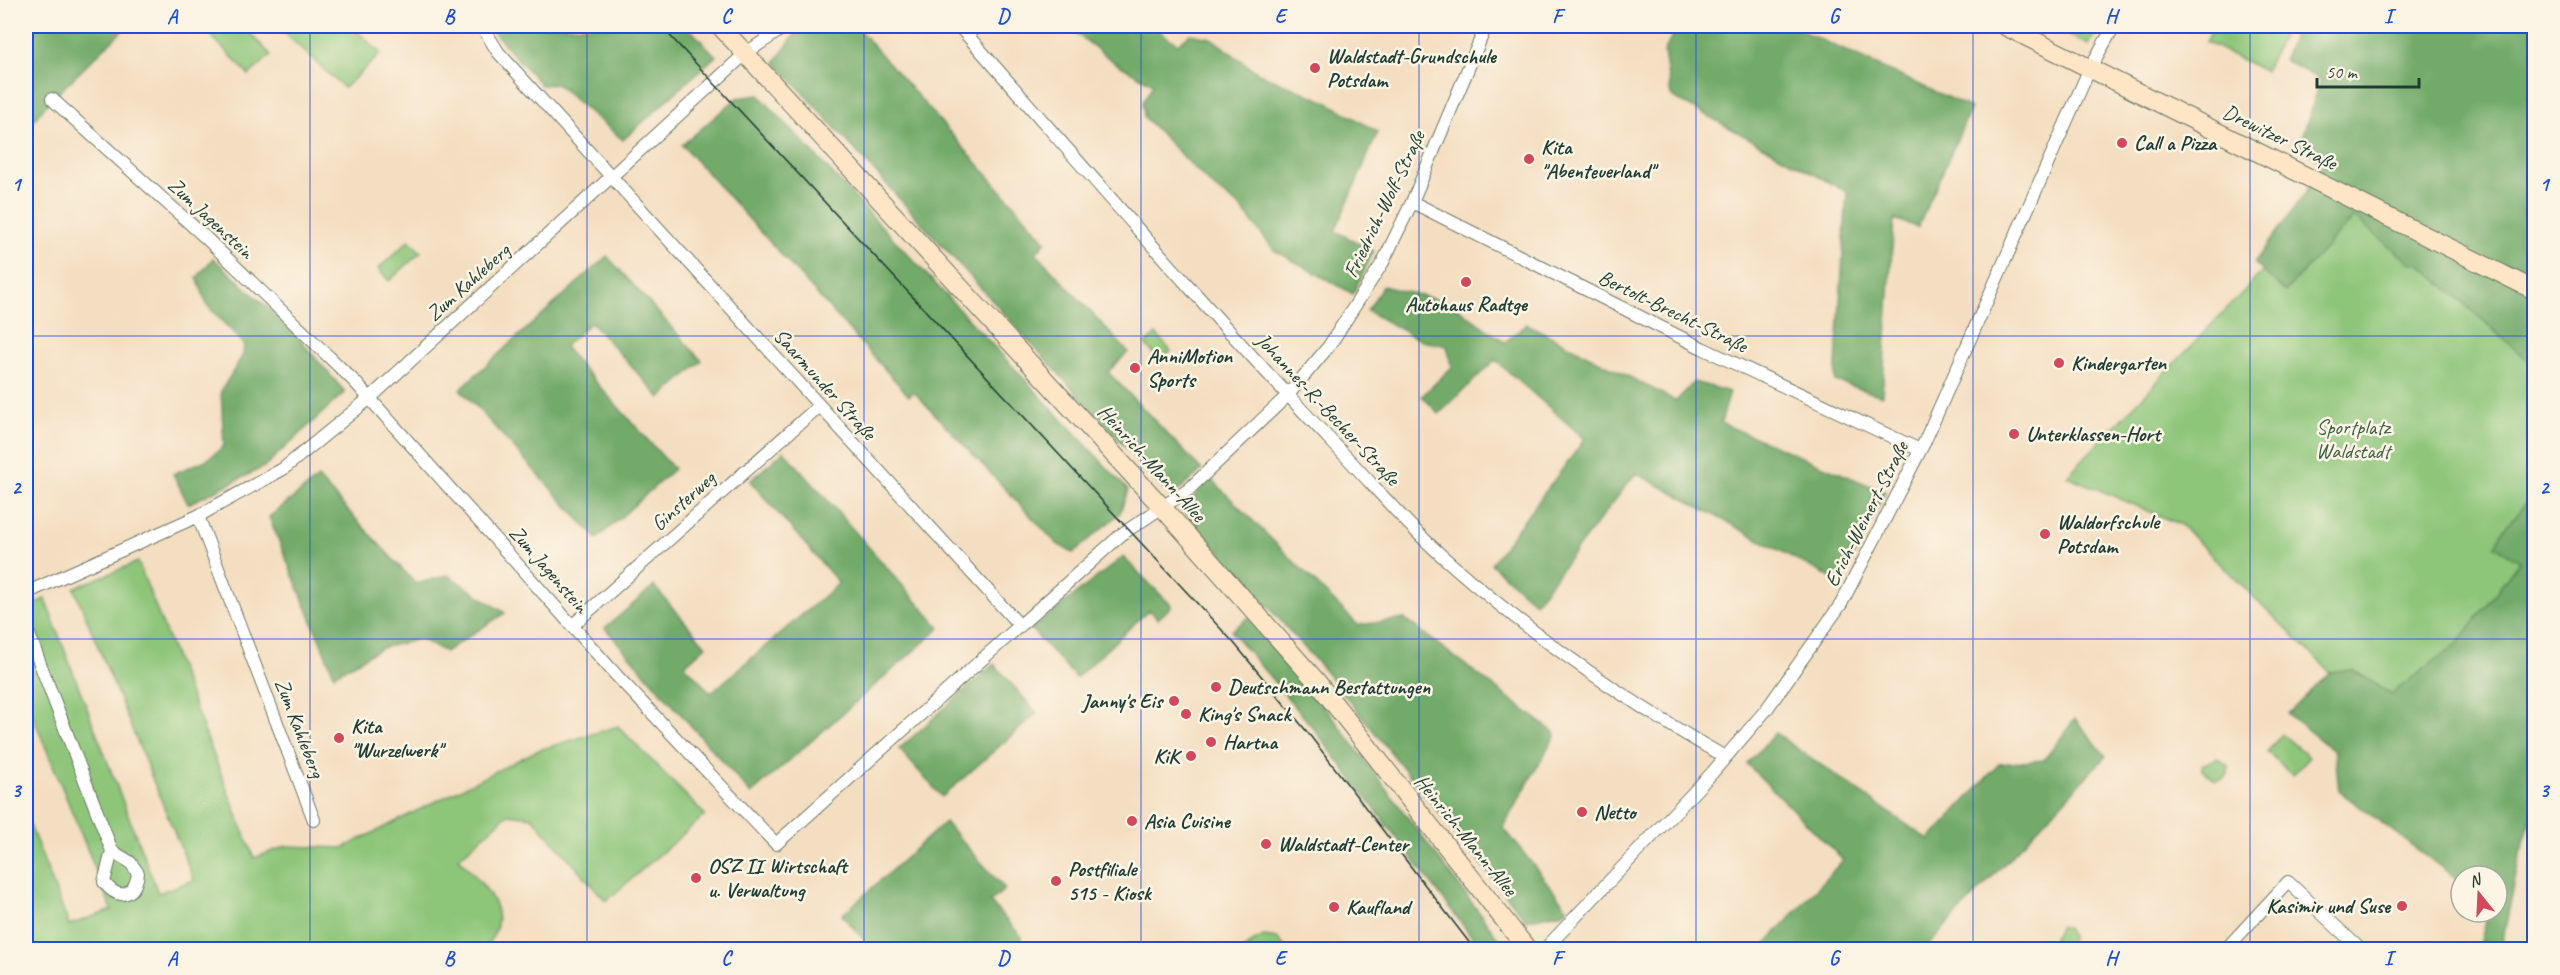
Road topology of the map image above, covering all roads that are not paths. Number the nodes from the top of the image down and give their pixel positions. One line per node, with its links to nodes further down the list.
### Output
1 (482, 26): 11 (street, Saarmunder Straße)
2 (720, 26): 8 (main road, Heinrich-Mann-Allee)
3 (786, 26): 8 (street)
4 (959, 26): 14 (street, Johannes-R.-Becher-Straße)
5 (1486, 26): 12 (street, Friedrich-Wolf-Straße)
6 (2004, 26): 9 (main road, Drewitzer Straße)
7 (2114, 26): 9 (street, Erich-Weinert-Straße)
8 (746, 53): 11 (street, Zum Kahleberg); 18 (main road, Heinrich-Mann-Allee)
9 (2090, 68): 13 (main road, Drewitzer Straße); 17 (street, Erich-Weinert-Straße)
10 (52, 99): 15 (street, Zum Jagenstein)
11 (612, 176): 15 (street, Zum Kahleberg); 16 (street, Saarmunder Straße)
12 (1412, 202): 14 (street, Friedrich-Wolf-Straße); 17 (street, Bertolt-Brecht-Straße)
13 (2535, 290)
14 (1287, 396): 18 (street, Friedrich-Wolf-Straße); 24 (street, Johannes-R.-Becher-Straße)
15 (370, 398): 19 (street, Zum Kahleberg); 21 (street, Zum Jagenstein)
16 (819, 406): 21 (street, Ginsterweg); 22 (street, Saarmunder Straße)
17 (1920, 450): 24 (street, Erich-Weinert-Straße)
18 (1162, 507): 22 (street); 27 (main road, Heinrich-Mann-Allee)
19 (198, 516): 20 (street, Zum Kahleberg); 25 (street, Zum Kahleberg)
20 (26, 593)
21 (573, 625): 22 (street, Zum Jagenstein)
22 (1020, 626)
23 (26, 627): 26 (street)
24 (1725, 757): 28 (street, Erich-Weinert-Straße)
25 (314, 820)
26 (112, 851)
27 (1528, 950)
28 (1544, 950)
29 (2225, 950): 30 (street)
30 (2361, 950)

